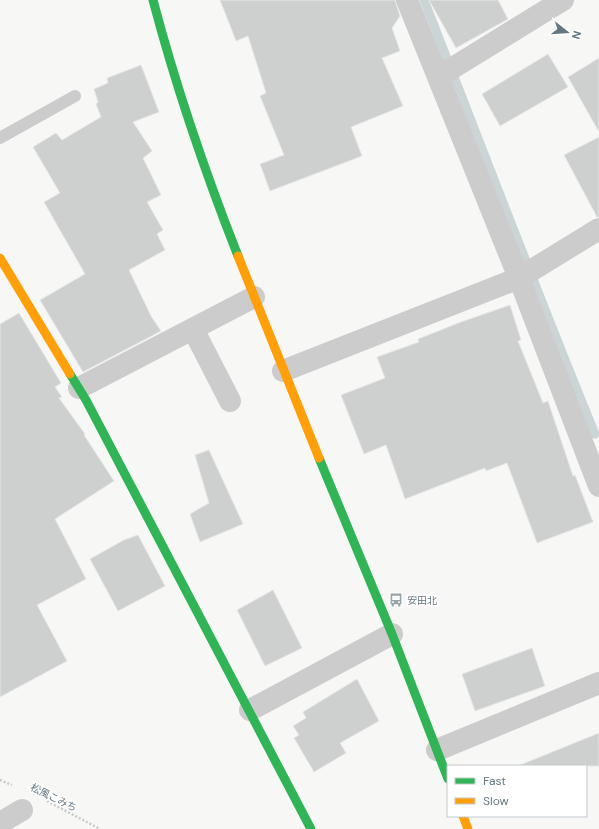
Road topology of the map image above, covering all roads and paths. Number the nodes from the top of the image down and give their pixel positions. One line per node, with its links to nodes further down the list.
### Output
1 (153, 0): 10 (street)
2 (407, 0): 4 (street)
3 (563, 0): 4 (street)
4 (439, 76): 9 (street)
5 (74, 96): 6 (lane)
6 (0, 138)
7 (599, 229): 9 (street)
8 (0, 258): 13 (street)
9 (521, 277): 12 (street); 15 (street)
10 (254, 297): 11 (street); 12 (street)
11 (193, 329): 13 (street); 14 (street)
12 (283, 371): 17 (street)
13 (79, 388): 19 (street)
14 (230, 401)
15 (593, 454): 16 (street)
16 (599, 486)
17 (392, 634): 19 (street); 20 (street)
18 (599, 683): 20 (street)
19 (250, 710): 29 (street)
20 (437, 750): 21 (street)
21 (447, 776)
22 (0, 780): 23 (path)
23 (14, 786)
24 (44, 800): 28 (path, 松風こみち)
25 (22, 810): 27 (street)
26 (463, 817): 30 (street)
27 (0, 823)
28 (100, 829)
29 (311, 829)
30 (468, 829)

